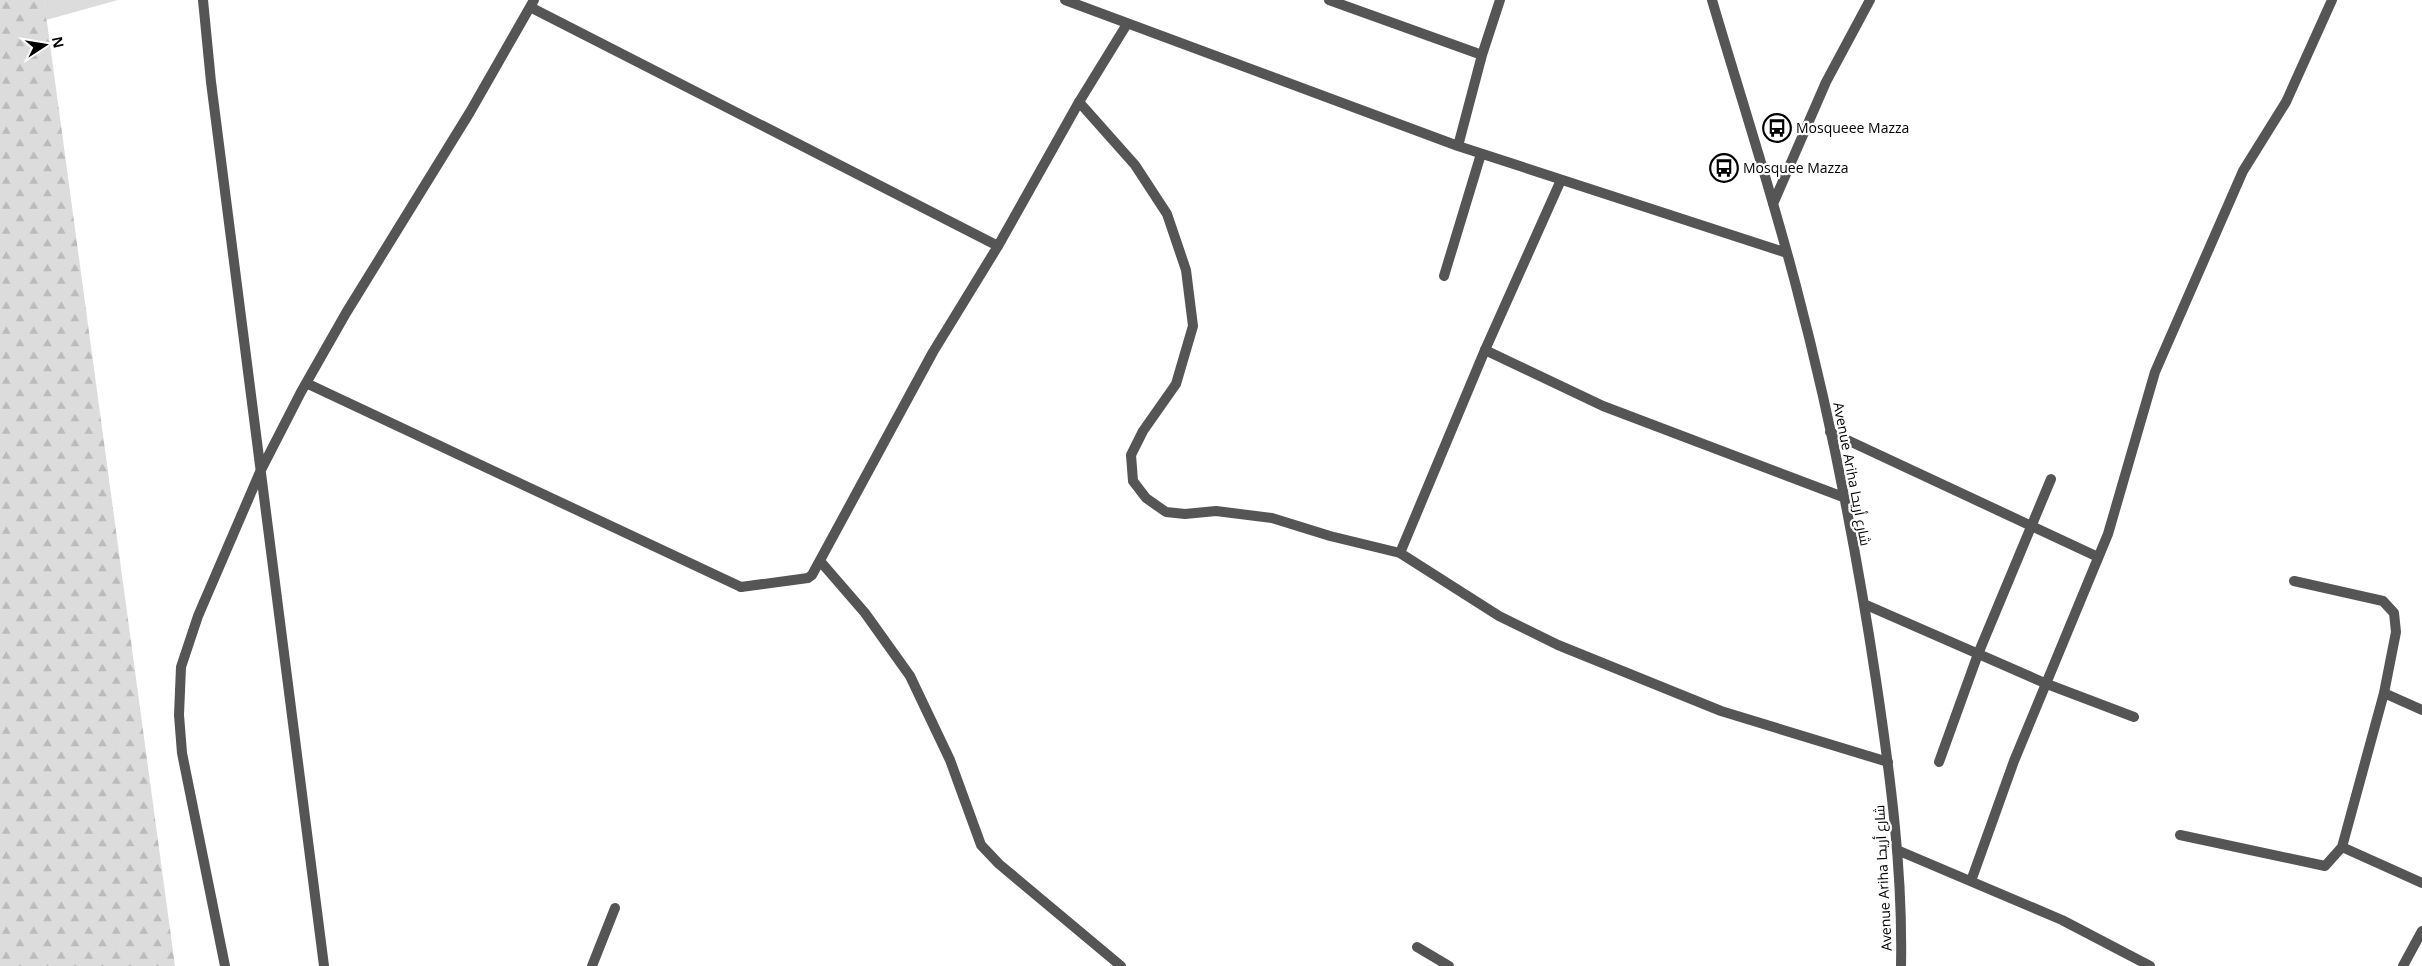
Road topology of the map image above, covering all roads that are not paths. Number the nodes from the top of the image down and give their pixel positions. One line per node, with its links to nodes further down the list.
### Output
1 (204, 0): 23 (street)
2 (1065, 0): 9 (street)
3 (1329, 0): 11 (street)
4 (1500, 0): 11 (street)
5 (1712, 0): 16 (street, Avenue Ariha شارع أريحا)
6 (1870, 0): 16 (street)
7 (2332, 0): 28 (street)
8 (532, 3): 17 (street); 21 (street)
9 (1085, 4): 10 (street)
10 (1127, 24): 12 (street); 13 (street)
11 (1482, 56): 13 (street)
12 (1079, 102): 17 (street); 27 (street)
13 (1458, 146): 14 (street)
14 (1480, 154): 15 (street); 19 (street)
15 (1561, 180): 18 (street); 20 (street)
16 (1773, 204): 18 (street, Avenue Ariha شارع أريحا)
17 (998, 246): 29 (street)
18 (1787, 253): 22 (street, Avenue Ariha شارع أريحا)
19 (1444, 276)
20 (1484, 350): 25 (street); 27 (street)
21 (306, 383): 23 (street); 29 (street)
22 (1830, 432): 25 (street, Avenue Ariha شارع أريحا); 26 (street)
23 (260, 472): 47 (street); 48 (street)
24 (2051, 479): 26 (street)
25 (1843, 497): 31 (street, Avenue Ariha شارع أريحا)
26 (2030, 526): 28 (street); 32 (street)
27 (1400, 553): 37 (street)
28 (2098, 557): 33 (street)
29 (820, 561): 50 (street)
30 (2294, 581): 34 (street)
31 (1864, 604): 32 (street); 37 (street, Avenue Ariha شارع أريحا)
32 (1978, 654): 33 (street); 38 (street)
33 (2047, 684): 36 (street); 42 (street)
34 (2384, 693): 35 (street); 40 (street)
35 (2422, 710)
36 (2134, 717)
37 (1888, 762): 41 (street, Avenue Ariha شارع أريحا)
38 (1939, 762)
39 (2180, 835): 40 (street)
40 (2342, 847): 43 (street)
41 (1896, 850): 42 (street); 52 (street, Avenue Ariha شارع أريحا)
42 (1971, 881): 53 (street)
43 (2422, 883)
44 (615, 908): 49 (street)
45 (2422, 931): 54 (street)
46 (1417, 947): 51 (street)
47 (225, 966)
48 (324, 966)
49 (592, 966)
50 (1121, 966)
51 (1449, 966)
52 (1901, 966)
53 (2150, 966)
54 (2403, 966)

